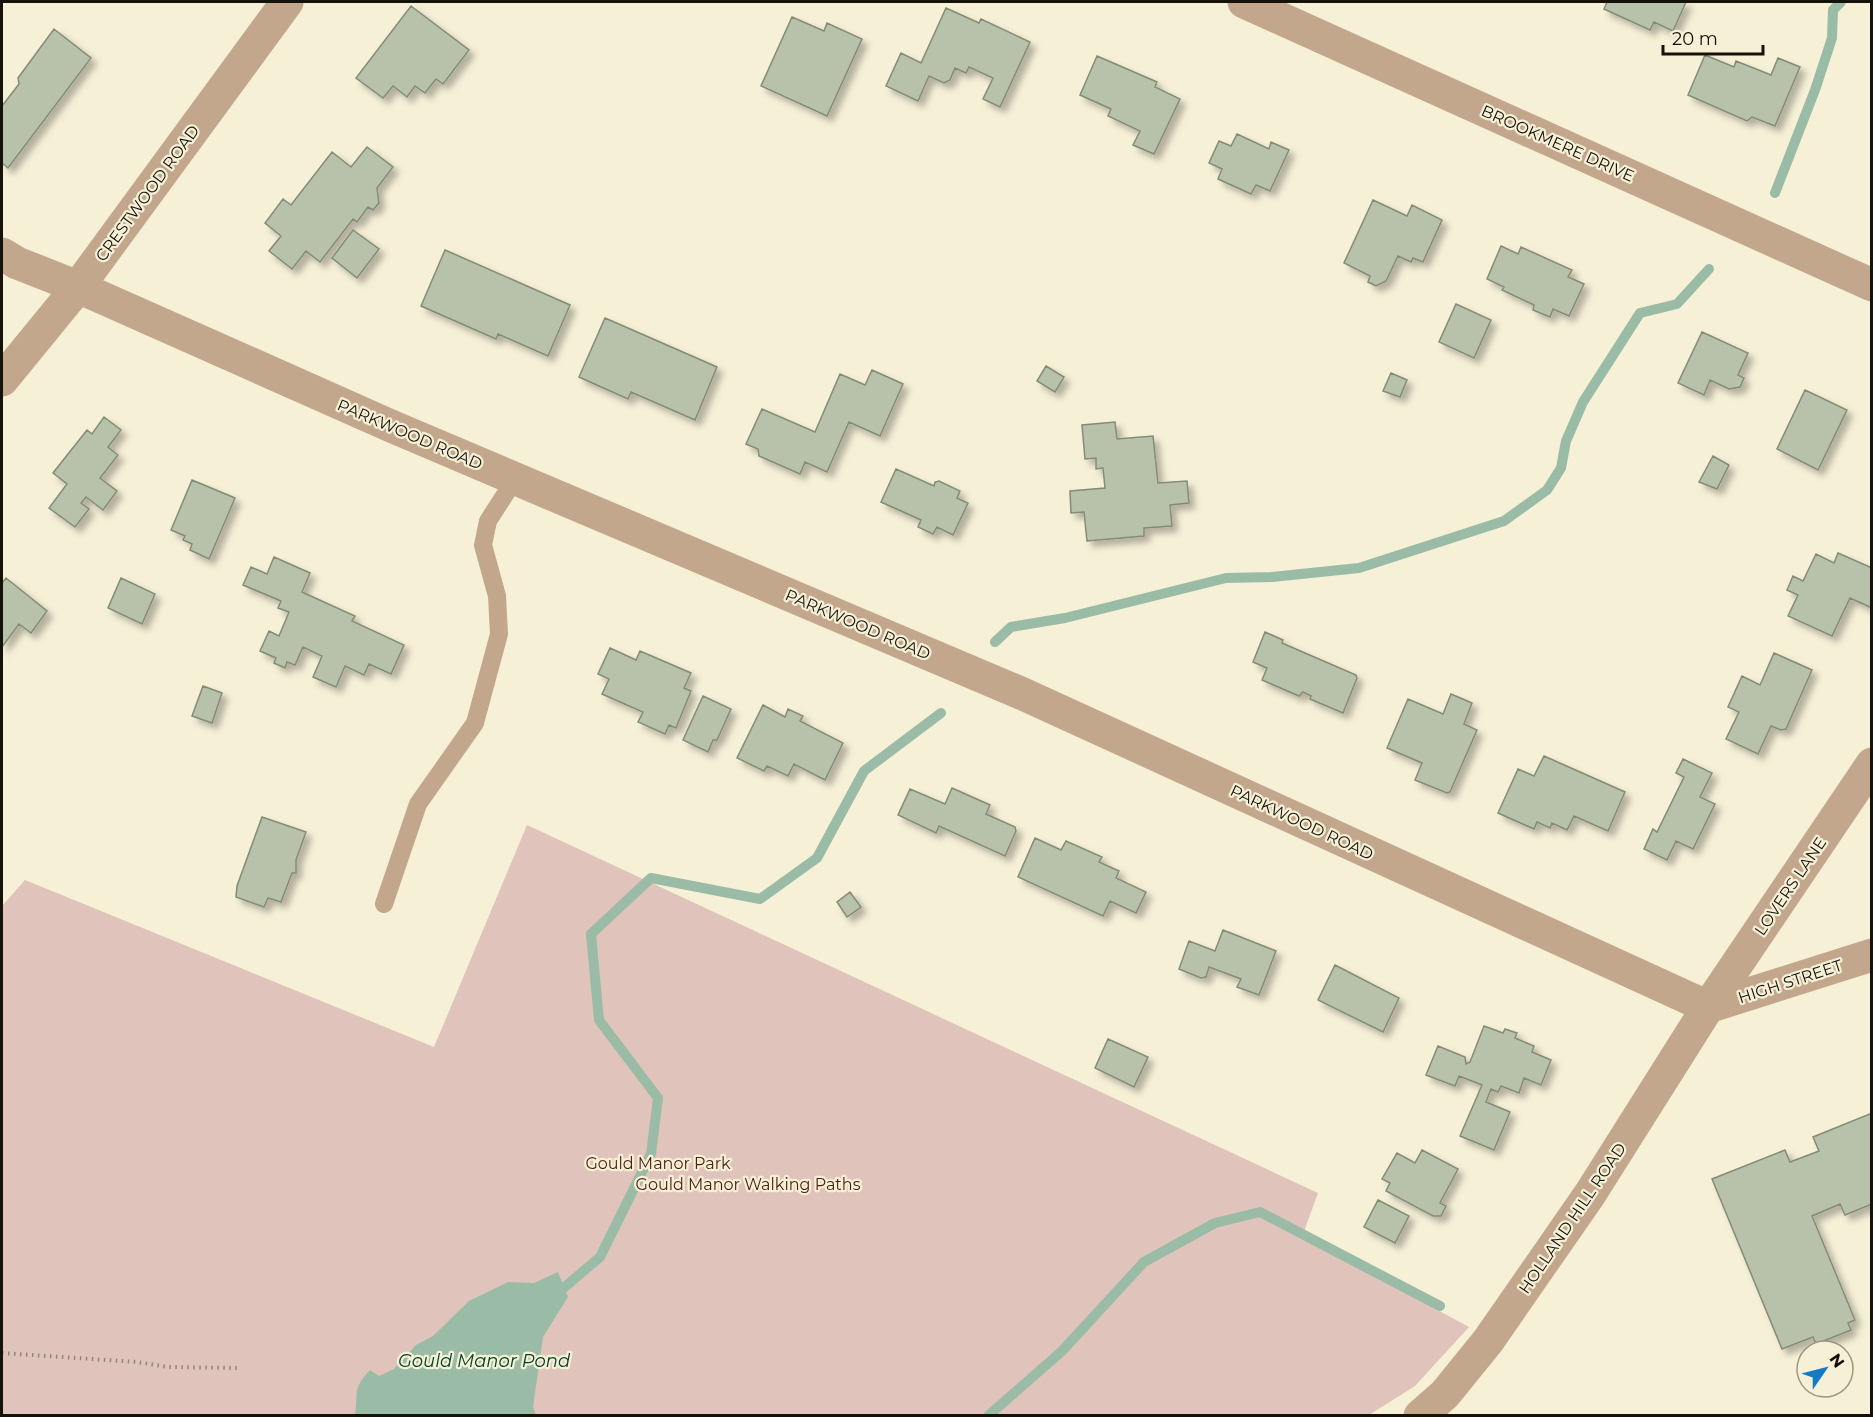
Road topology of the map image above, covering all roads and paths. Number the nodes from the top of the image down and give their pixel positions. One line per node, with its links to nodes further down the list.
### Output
1 (287, 2): 5 (street, CRESTWOOD ROAD)
2 (1244, 2): 4 (street, BROOKMERE DRIVE)
3 (2, 254): 5 (street, PARKWOOD ROAD)
4 (1872, 285)
5 (78, 287): 6 (street, CRESTWOOD ROAD); 7 (street, PARKWOOD ROAD)
6 (2, 380)
7 (515, 479): 9 (lane); 11 (street, PARKWOOD ROAD)
8 (1872, 764): 11 (street, LOVERS LANE)
9 (384, 904)
10 (1872, 955): 11 (street, HIGH STREET)
11 (1708, 1007): 14 (street, HOLLAND HILL ROAD)
12 (2, 1353): 13 (path)
13 (239, 1368)
14 (1420, 1416)

